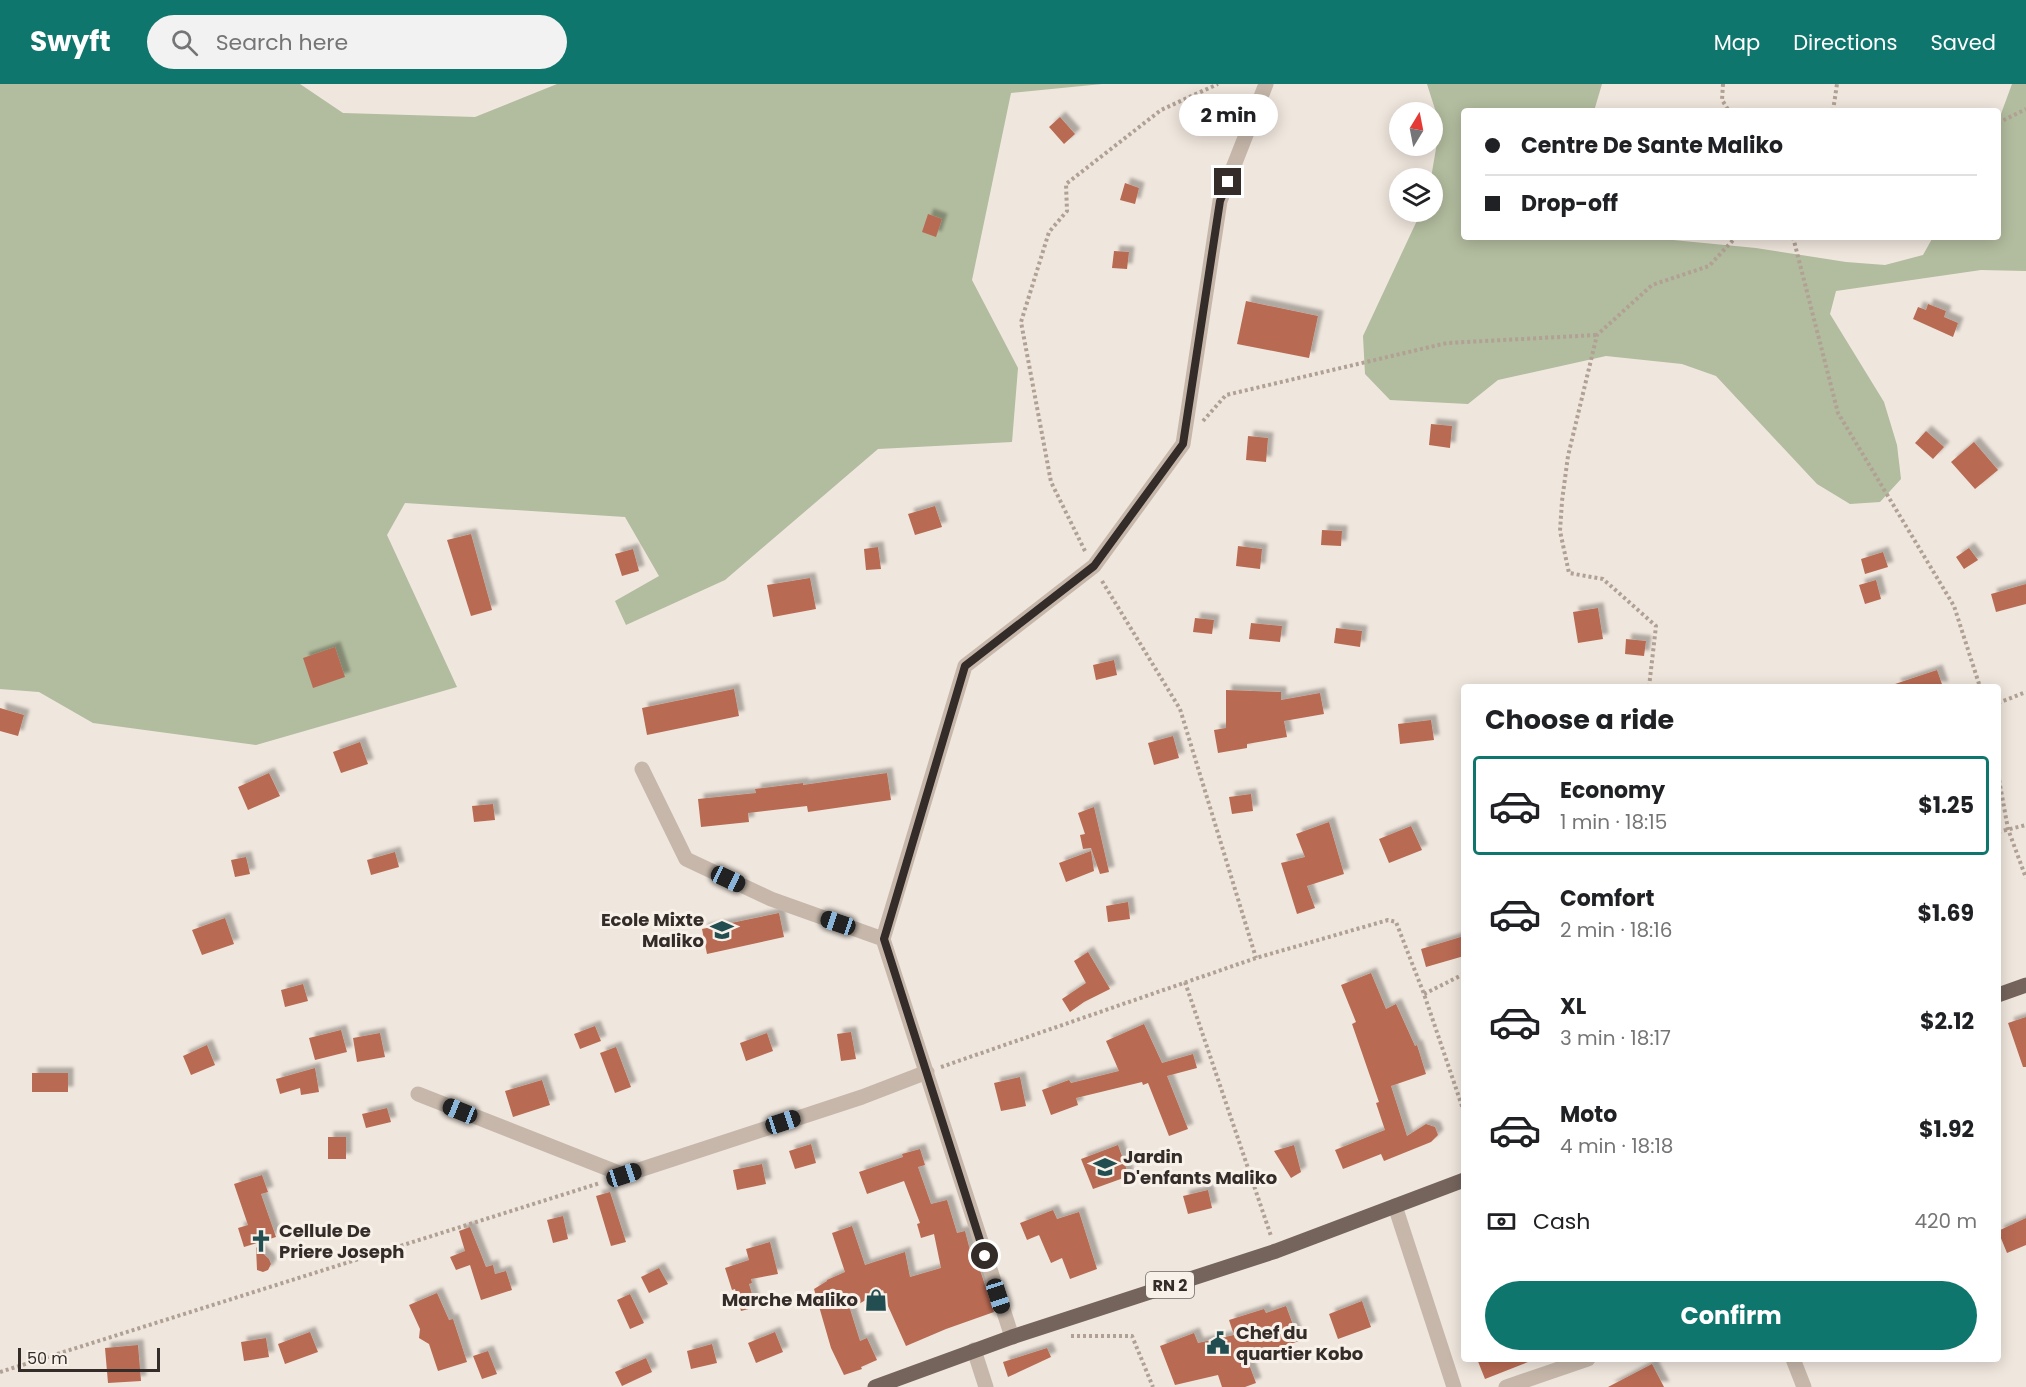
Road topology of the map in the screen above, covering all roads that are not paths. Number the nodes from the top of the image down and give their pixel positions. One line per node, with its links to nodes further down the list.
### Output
1 (1266, 84): 3 (street)
2 (642, 769): 3 (street)
3 (884, 939): 6 (street)
4 (2026, 985): 5 (main road)
5 (2001, 994)
6 (927, 1072): 7 (street); 10 (street)
7 (418, 1094)
8 (1461, 1181): 9 (main road, RN 2)
9 (1395, 1206): 10 (main road, RN 2); 16 (street)
10 (1012, 1337): 11 (main road, RN 2)
11 (974, 1350): 14 (main road, RN 2); 15 (street)
12 (1579, 1362): 17 (street)
13 (1794, 1362): 18 (street)
14 (876, 1387)
15 (986, 1387)
16 (1454, 1387)
17 (1506, 1387)
18 (1804, 1387)

